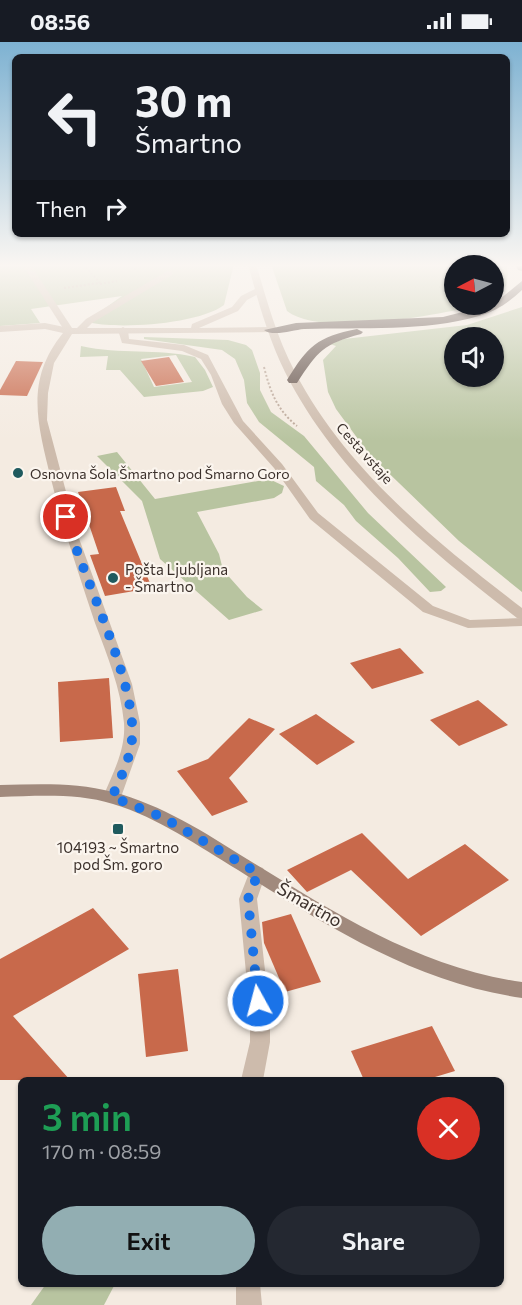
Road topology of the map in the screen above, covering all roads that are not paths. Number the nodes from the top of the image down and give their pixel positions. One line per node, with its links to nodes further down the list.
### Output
1 (68, 323): 11 (street)
2 (86, 323): 11 (street)
3 (202, 323): 9 (street)
4 (268, 323): 10 (street, Cesta vstaje)
5 (404, 323): 10 (highway)
6 (462, 323): 12 (highway)
7 (0, 329): 11 (street)
8 (123, 330): 9 (street); 11 (street); 15 (street)
9 (178, 330): 10 (street)
10 (270, 330): 12 (highway); 13 (street, Cesta vstaje)
11 (74, 331): 17 (street)
12 (359, 332): 13 (highway)
13 (293, 380): 14 (street, Cesta vstaje)
14 (522, 615)
15 (522, 622)
16 (0, 791): 17 (main road, Šmartno)
17 (112, 797): 18 (main road, Šmartno)
18 (258, 873): 19 (main road, Šmartno); 20 (street)
19 (522, 990)
20 (253, 1077)
21 (248, 1287): 22 (street)
22 (249, 1305)

